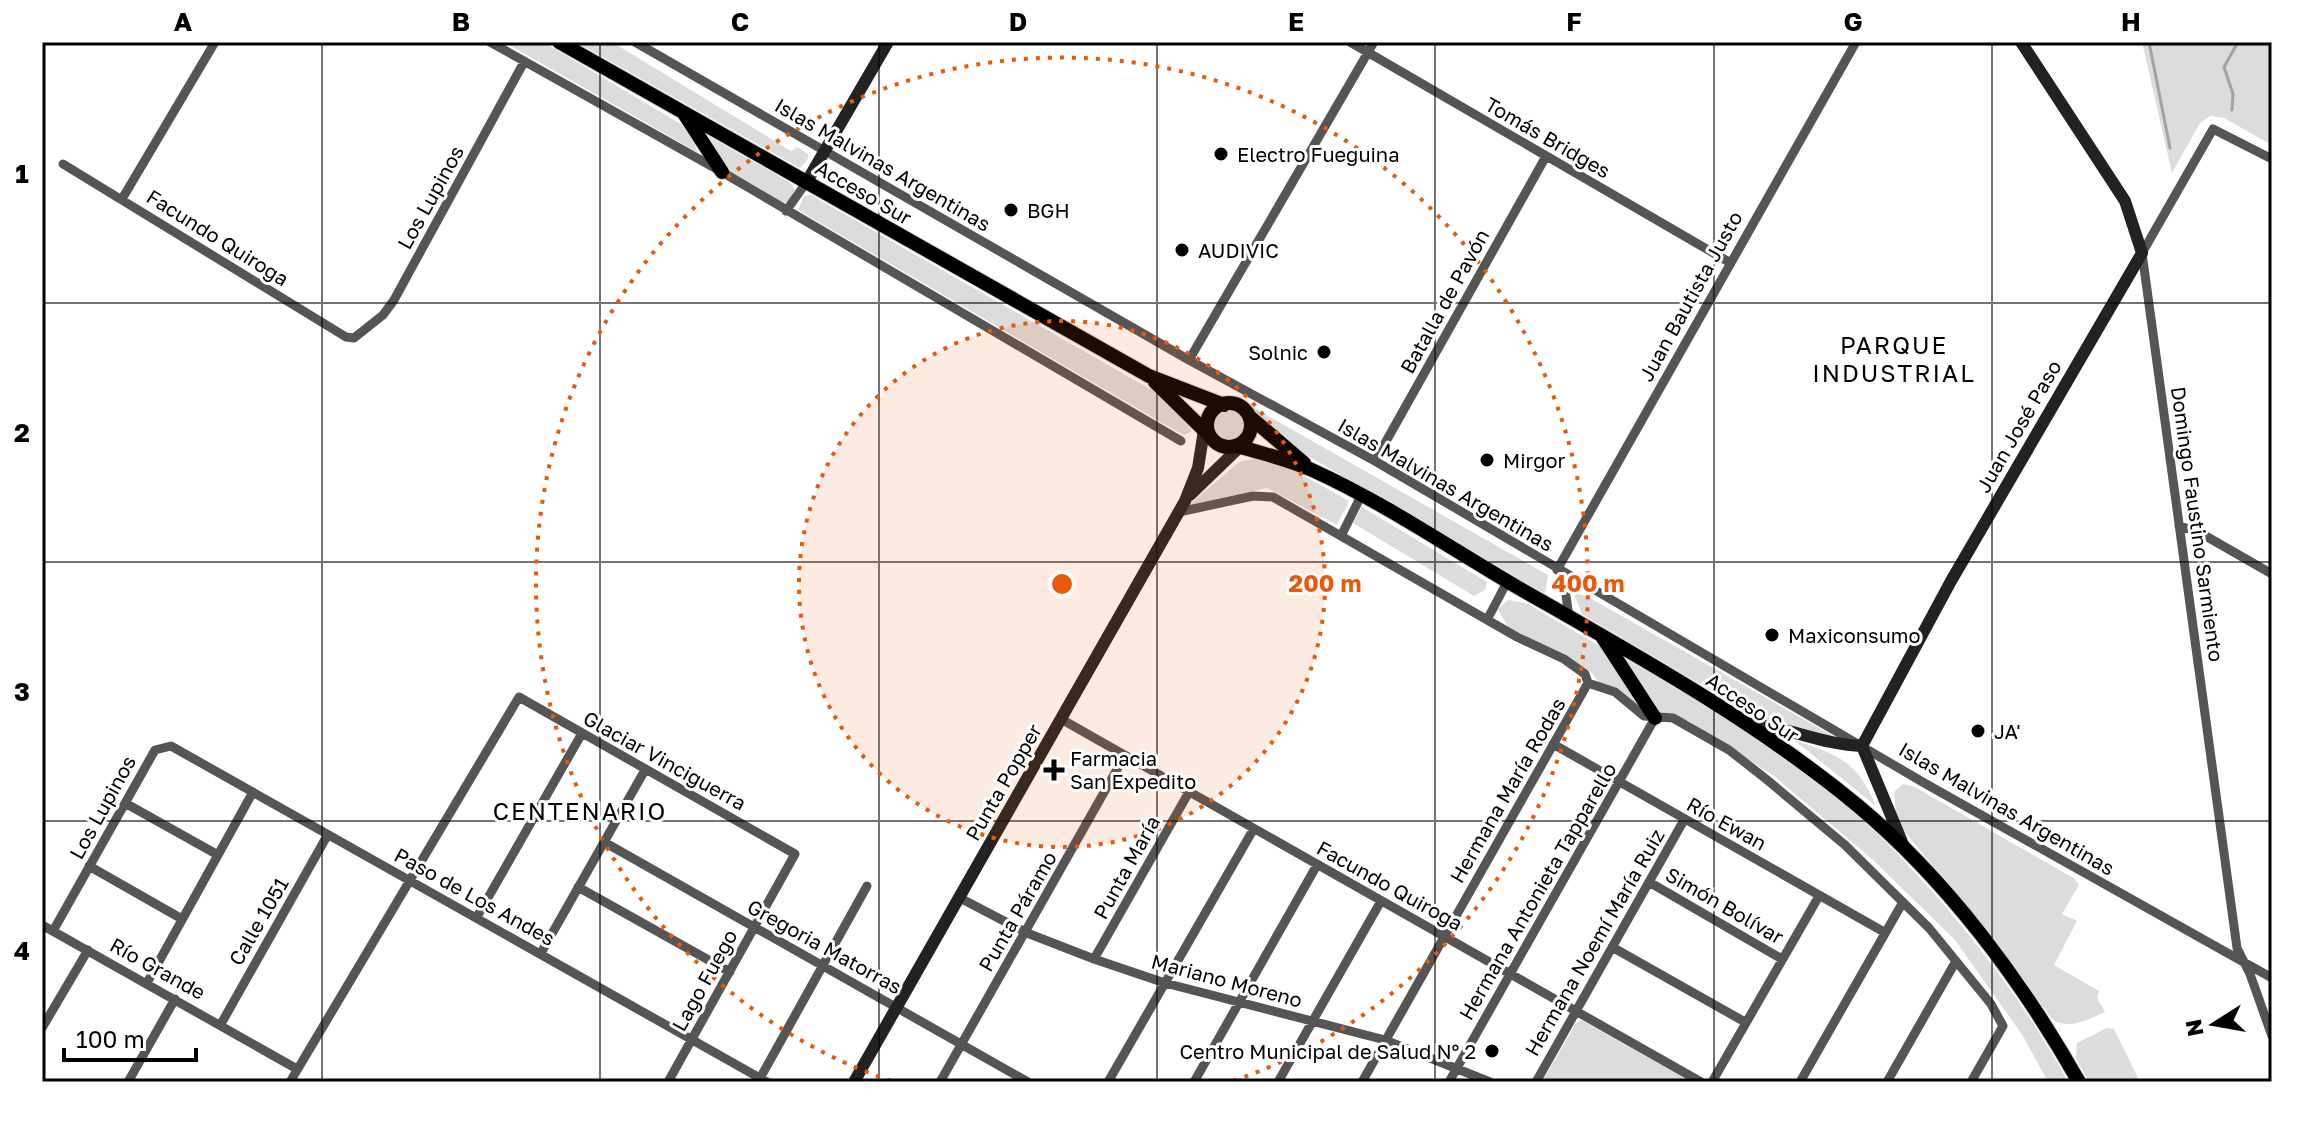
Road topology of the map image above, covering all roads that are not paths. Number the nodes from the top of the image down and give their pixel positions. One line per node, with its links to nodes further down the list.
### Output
1 (215, 42): 19 (street)
2 (490, 42): 11 (street)
3 (559, 42): 12 (main road, Acceso Sur)
4 (635, 42): 13 (street, Islas Malvinas Argentinas)
5 (888, 42): 13 (street)
6 (1350, 42): 10 (street, Tomás Bridges)
7 (1374, 42): 10 (street)
8 (1856, 42): 22 (street, Juan Bautista Justo)
9 (2021, 42): 21 (street, Domingo Faustino Sarmiento)
10 (1368, 52): 14 (street, Tomás Bridges); 24 (street)
11 (524, 62): 17 (street); 23 (street, Los Lupinos)
12 (683, 111): 17 (main road); 18 (main road, Acceso Sur)
13 (825, 152): 18 (street); 24 (street, Islas Malvinas Argentinas)
14 (1545, 158): 22 (street, Tomás Bridges); 32 (street, Batalla de Pavón)
15 (2272, 159): 21 (street, Juan José Paso)
16 (63, 164): 19 (street, Facundo Quiroga)
17 (722, 172): 20 (street)
18 (806, 183): 20 (street); 25 (main road, Acceso Sur)
19 (122, 199): 23 (street, Facundo Quiroga)
20 (786, 211): 30 (street)
21 (2142, 253): 37 (street, Domingo Faustino Sarmiento); 52 (street, Juan José Paso)
22 (1729, 262): 39 (street, Juan Bautista Justo)
23 (354, 338)
24 (1189, 360): 32 (street, Islas Malvinas Argentinas)
25 (1149, 376): 26 (main road, Acceso Sur); 27 (main road, Acceso Sur)
26 (1171, 397): 29 (main road, Acceso Sur); 33 (street)
27 (1224, 405): 28 (main road); 29 (main road)
28 (1246, 413): 31 (main road); 34 (main road, Acceso Sur)
29 (1206, 429): 31 (main road); 33 (street, Punta Popper)
30 (1181, 441)
31 (1243, 444): 34 (main road, Acceso Sur); 36 (street, Punta Popper)
32 (1375, 461): 39 (street, Islas Malvinas Argentinas)
33 (1198, 468): 36 (street, Punta Popper)
34 (1314, 471): 35 (main road, Acceso Sur)
35 (1361, 496): 38 (street); 41 (main road, Acceso Sur)
36 (1182, 506): 38 (street); 47 (street, Punta Popper)
37 (2179, 526): 40 (street); 87 (street, Domingo Faustino Sarmiento)
38 (1342, 534): 43 (street)
39 (1560, 572): 42 (street); 52 (street, Islas Malvinas Argentinas)
40 (2272, 574)
41 (1507, 582): 42 (main road, Acceso Sur); 43 (street)
42 (1569, 617): 44 (main road, Acceso Sur)
43 (1488, 618): 45 (street)
44 (1600, 634): 46 (main road); 48 (main road, Acceso Sur)
45 (1588, 683): 46 (street); 50 (street, Hermana María Rodas)
46 (1655, 718): 55 (street, Hermana Antonieta Tapparello); 75 (street)
47 (1061, 719): 53 (street, Facundo Quiroga); 73 (street, Punta Popper)
48 (1748, 724): 52 (street); 63 (main road, Acceso Sur)
49 (581, 735): 54 (street, Glaciar Vinciguerra); 68 (street, Glaciar Vinciguerra); 76 (street)
50 (1553, 744): 55 (street, Río Ewan); 83 (street, Hermana María Rodas)
51 (163, 745): 56 (street, Paso de Los Andes); 58 (street, Los Lupinos)
52 (1862, 746): 63 (street); 87 (street, Islas Malvinas Argentinas)
53 (1124, 757): 57 (street, Facundo Quiroga); 82 (street, Punta Páramo)
54 (645, 770): 62 (street); 64 (street, Glaciar Vinciguerra)
55 (1619, 782): 59 (street, Río Ewan); 93 (street, Hermana Antonieta Tapparello)
56 (253, 792): 61 (street, Paso de Los Andes); 65 (street)
57 (1189, 792): 60 (street, Facundo Quiroga); 88 (street, Punta María)
58 (125, 803): 65 (street); 67 (street, Los Lupinos)
59 (1684, 820): 69 (street, Hermana Noemí María Ruiz); 72 (street, Río Ewan)
60 (1253, 830): 66 (street, Facundo Quiroga); 96 (street)
61 (327, 836): 68 (street, Paso de Los Andes); 103 (street, Calle 1051)
62 (604, 842): 71 (street); 79 (street, Gregoria Matorras)
63 (1907, 852): 130 (main road, Acceso Sur)
64 (795, 854): 79 (street, Lago Fuego)
65 (218, 855): 77 (street)
66 (1317, 865): 74 (street, Facundo Quiroga); 98 (street)
67 (89, 866): 77 (street); 80 (street, Los Lupinos)
68 (410, 879): 76 (street, Paso de Los Andes); 110 (street)
69 (1649, 882): 84 (street, Hermana Noemí María Ruiz); 89 (street, Simón Bolívar)
70 (867, 886): 91 (street)
71 (578, 887): 86 (street); 92 (street)
72 (1819, 896): 81 (street, Río Ewan); 89 (street)
73 (960, 898): 82 (street, Mariano Moreno); 99 (street, Punta Popper)
74 (1381, 901): 83 (street, Facundo Quiroga); 101 (street)
75 (1903, 902): 81 (street); 90 (street)
76 (477, 917): 86 (street, Paso de Los Andes)
77 (182, 919): 95 (street)
78 (42, 925): 80 (street, Río Grande)
79 (754, 927): 91 (street, Gregoria Matorras); 92 (street, Lago Fuego)
80 (53, 931): 85 (street, Río Grande)
81 (1884, 932): 127 (street)
82 (1027, 933): 88 (street, Mariano Moreno); 108 (street, Punta Páramo)
83 (1444, 936): 93 (street, Facundo Quiroga); 106 (street, Hermana María Rodas)
84 (1612, 947): 100 (street, Hermana Noemí María Ruiz); 102 (street)
85 (88, 950): 95 (street, Río Grande); 104 (street)
86 (541, 953): 107 (street, Paso de Los Andes)
87 (2239, 956): 94 (street, Islas Malvinas Argentinas); 105 (street, Domingo Faustino Sarmiento)
88 (1094, 959): 96 (street, Mariano Moreno)
89 (1782, 959): 102 (street)
90 (1956, 961): 128 (street); 129 (street)
91 (824, 967): 99 (street, Gregoria Matorras); 111 (street)
92 (730, 972): 107 (street, Lago Fuego)
93 (1511, 972): 100 (street, Facundo Quiroga); 109 (street, Hermana Antonieta Tapparello)
94 (2272, 978)
95 (147, 983): 97 (street, Río Grande)
96 (1165, 983): 98 (street, Mariano Moreno); 118 (street)
97 (175, 999): 103 (street, Río Grande); 112 (street)
98 (1239, 1003): 101 (street, Mariano Moreno); 119 (street)
99 (897, 1007): 108 (street, Gregoria Matorras); 115 (street, Punta Popper)
100 (1576, 1011): 124 (street, Hermana Noemí María Ruiz); 125 (street, Facundo Quiroga)
101 (1313, 1021): 106 (street, Mariano Moreno); 120 (street)
102 (1745, 1022): 126 (street)
103 (221, 1024): 110 (street, Río Grande)
104 (42, 1028)
105 (2272, 1036)
106 (1385, 1040): 109 (street, Mariano Moreno); 121 (street, Hermana María Rodas)
107 (692, 1041): 111 (street, Paso de Los Andes); 114 (street, Lago Fuego)
108 (961, 1044): 116 (street, Punta Páramo); 117 (street, Gregoria Matorras)
109 (1457, 1068): 122 (street, Hermana Antonieta Tapparello); 123 (street, Mariano Moreno)
110 (297, 1069): 113 (street)
111 (761, 1081)
112 (128, 1082)
113 (290, 1082)
114 (668, 1082)
115 (854, 1082)
116 (940, 1082)
117 (1026, 1082)
118 (1108, 1082)
119 (1194, 1082)
120 (1278, 1082)
121 (1362, 1082)
122 (1449, 1082)
123 (1490, 1082)
124 (1536, 1082)
125 (1701, 1082)
126 (1712, 1082)
127 (1800, 1082)
128 (1887, 1082)
129 (1971, 1082)
130 (2079, 1082)

